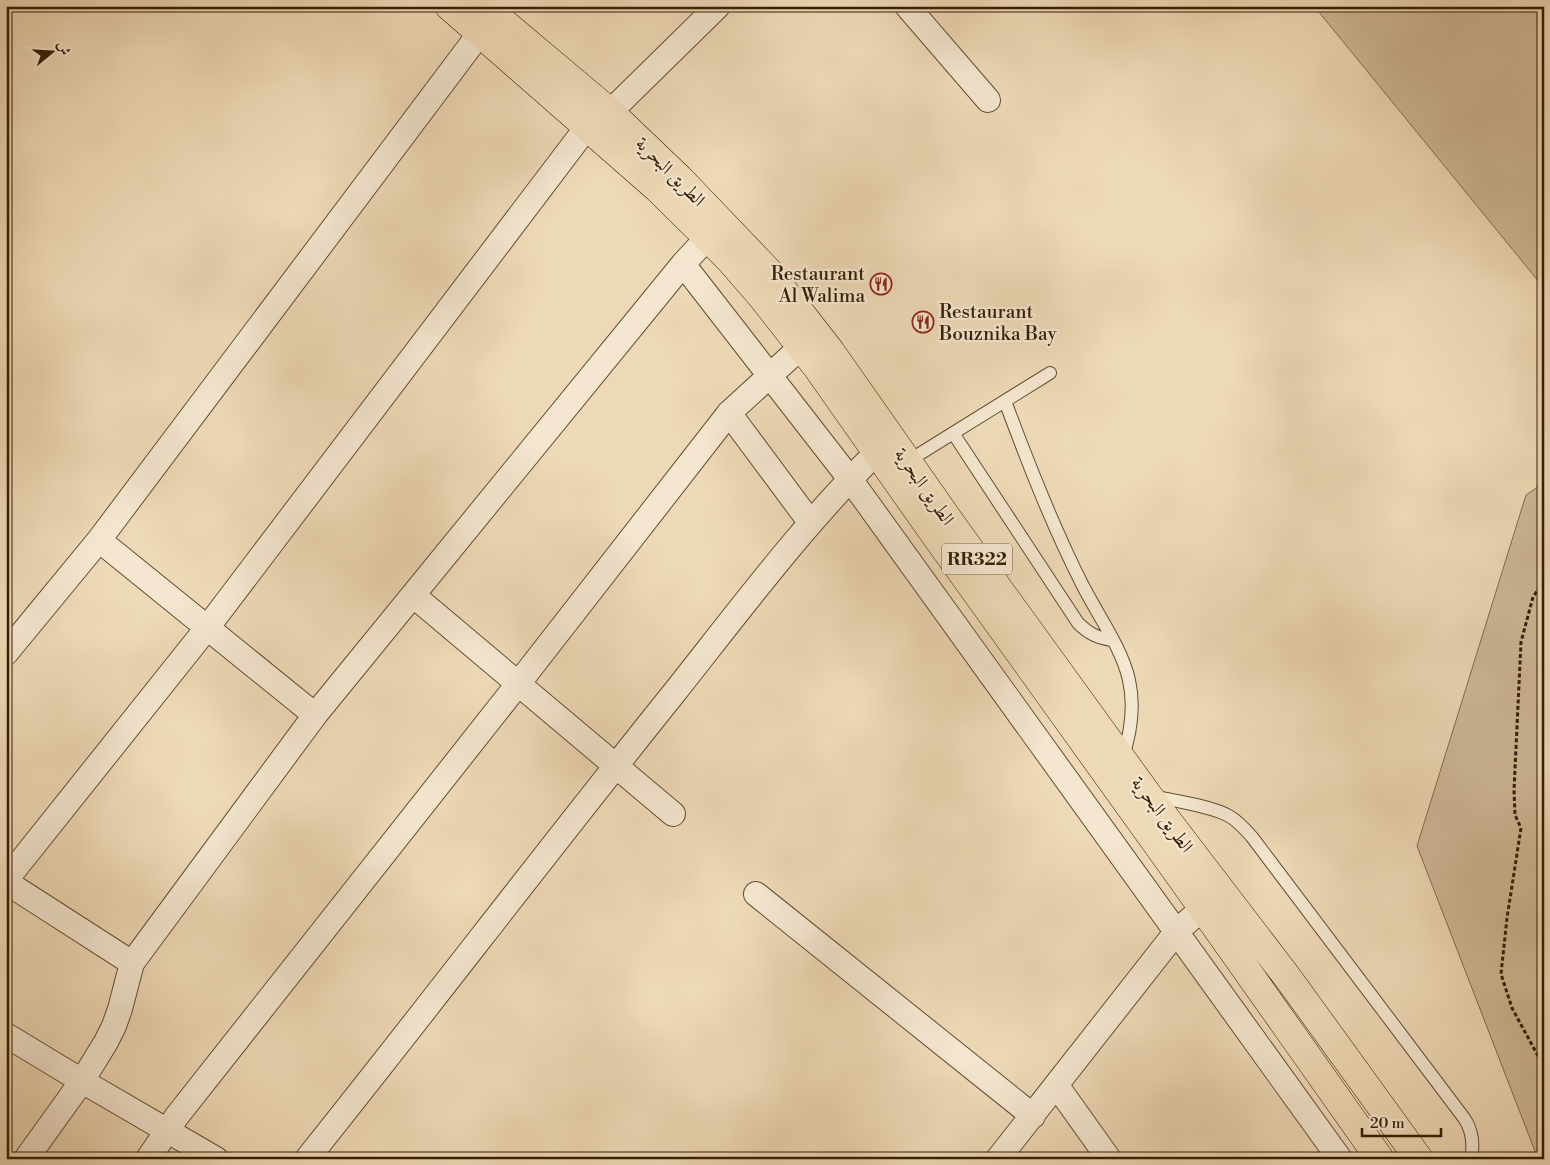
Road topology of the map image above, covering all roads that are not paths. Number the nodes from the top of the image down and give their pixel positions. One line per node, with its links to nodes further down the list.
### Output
1 (449, 6): 5 (main road, الطريق البحرية / RR322)
2 (484, 6): 7 (main road, الطريق البحرية / RR322)
3 (718, 6): 7 (street)
4 (907, 6): 6 (street)
5 (480, 34): 8 (main road, الطريق البحرية / RR322); 20 (street)
6 (988, 100)
7 (610, 112): 17 (main road, الطريق البحرية / RR322)
8 (587, 127): 9 (main road, الطريق البحرية / RR322); 22 (street)
9 (708, 237): 10 (street); 11 (main road, الطريق البحرية / RR322)
10 (683, 264): 13 (street); 21 (street)
11 (801, 347): 13 (street); 17 (main road, الطريق البحرية / RR322)
12 (1050, 373): 14 (lane)
13 (770, 376): 15 (street); 18 (street)
14 (1006, 401): 16 (lane); 23 (lane)
15 (729, 413): 19 (street); 25 (street)
16 (953, 433): 17 (lane); 23 (lane)
17 (892, 462): 18 (street); 27 (main road, الطريق البحرية / RR322); 33 (main road, الطريق البحرية / RR322)
18 (850, 479): 19 (street); 34 (street)
19 (810, 522): 28 (street)
20 (99, 540): 22 (street); 24 (street)
21 (414, 596): 25 (street); 26 (street)
22 (206, 628): 26 (street); 31 (street)
23 (1112, 640): 27 (lane)
24 (6, 653)
25 (518, 684): 28 (street); 40 (street)
26 (315, 715): 35 (street)
27 (1122, 759): 29 (main road, الطريق البحرية / RR322)
28 (615, 765): 30 (street); 44 (street)
29 (1148, 795): 49 (main road, الطريق البحرية / RR322); 50 (lane)
30 (673, 814)
31 (6, 881): 35 (street)
32 (756, 894): 39 (street)
33 (1203, 908): 34 (street); 48 (main road, الطريق البحرية / RR322)
34 (1177, 931): 38 (street); 47 (street)
35 (132, 963): 37 (street)
36 (6, 1035): 37 (street)
37 (82, 1081): 40 (street); 41 (street)
38 (1057, 1086): 39 (street); 46 (street)
39 (1033, 1116): 45 (street)
40 (167, 1131): 42 (street); 43 (street)
41 (26, 1159)
42 (148, 1159)
43 (216, 1159)
44 (307, 1159)
45 (998, 1159)
46 (1109, 1159)
47 (1340, 1159)
48 (1380, 1159)
49 (1418, 1159)
50 (1471, 1159)

